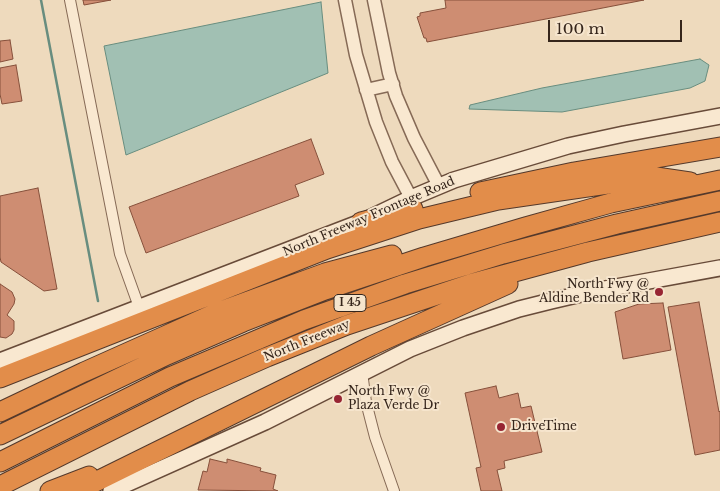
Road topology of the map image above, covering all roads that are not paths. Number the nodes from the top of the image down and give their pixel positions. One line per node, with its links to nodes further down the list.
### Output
1 (70, 0): 17 (street)
2 (346, 0): 5 (street)
3 (374, 0): 4 (street)
4 (393, 84): 5 (street); 9 (street)
5 (366, 90): 10 (street)
6 (720, 116): 9 (main road, North Freeway Frontage Road)
7 (720, 147): 12 (highway)
8 (711, 181): 14 (highway, I 45); 20 (highway)
9 (440, 186): 10 (main road, North Freeway Frontage Road)
10 (411, 198): 12 (main road, North Freeway Frontage Road)
11 (720, 201): 25 (highway, North Freeway / I 45)
12 (361, 222): 17 (main road, North Freeway Frontage Road)
13 (720, 222): 15 (highway, North Freeway / I 45)
14 (525, 227): 21 (highway); 22 (highway, I 45)
15 (588, 252): 23 (highway, North Freeway / I 45); 24 (highway)
16 (720, 268): 19 (main road)
17 (140, 307): 18 (main road, North Freeway Frontage Road)
18 (0, 361)
19 (362, 372): 30 (main road); 31 (street)
20 (0, 378)
21 (0, 412)
22 (0, 435)
23 (95, 438): 26 (highway, North Freeway / I 45); 27 (highway)
24 (183, 438): 28 (highway); 29 (highway)
25 (0, 462)
26 (0, 486)
27 (12, 491)
28 (50, 491)
29 (77, 491)
30 (111, 491)
31 (394, 491)

